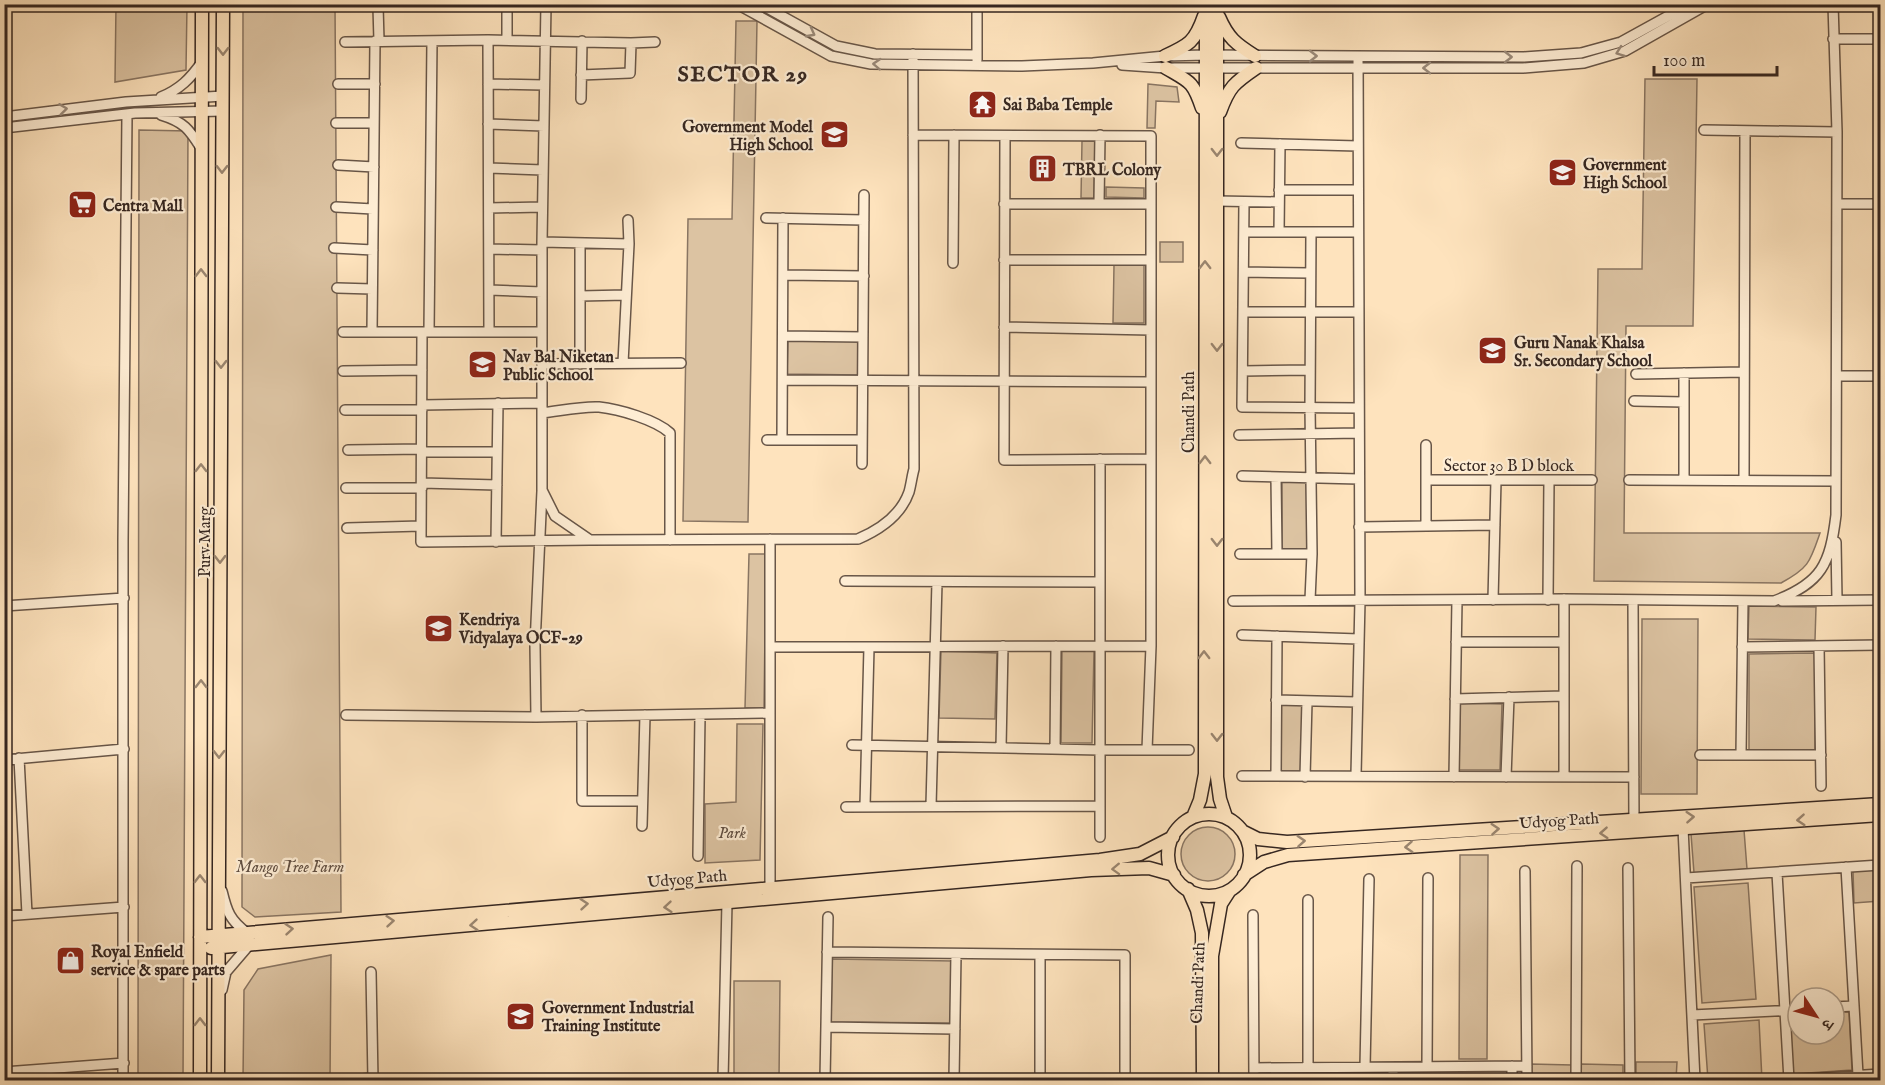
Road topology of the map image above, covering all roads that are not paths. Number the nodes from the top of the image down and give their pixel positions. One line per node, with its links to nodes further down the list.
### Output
1 (202, 4): 29 (main road, Purv Marg)
2 (546, 4): 18 (street)
3 (737, 4): 30 (street, one-way to 3)
4 (760, 4): 23 (street, one-way to 23)
5 (977, 4): 24 (street)
6 (1690, 4): 25 (street, one-way to 6)
7 (1708, 4): 32 (street, one-way to 32)
8 (1833, 4): 12 (street)
9 (224, 5): 38 (main road, Purv Marg, one-way to 38)
10 (378, 5): 15 (street); 16 (street)
11 (1212, 7): 26 (main road); 27 (main road, Chandi Path); 28 (main road)
12 (1833, 39): 13 (street); 55 (street)
13 (1881, 39)
14 (488, 40): 15 (street); 17 (street); 36 (street)
15 (507, 40): 18 (street)
16 (377, 41): 17 (street); 20 (street); 35 (street)
17 (432, 41): 117 (street)
18 (545, 41): 19 (street); 37 (street)
19 (582, 41): 22 (street); 33 (street)
20 (345, 42)
21 (655, 42): 22 (street)
22 (631, 43): 33 (street)
23 (913, 54): 24 (street); 30 (street)
24 (977, 55): 31 (street)
25 (1358, 57): 28 (street, one-way to 25); 32 (street)
26 (1166, 62): 27 (street); 31 (street); 47 (main road)
27 (1212, 62): 28 (street); 47 (main road, Chandi Path)
28 (1255, 62): 32 (street); 47 (main road)
29 (202, 63): 39 (main road, Purv Marg); 40 (street)
30 (913, 65): 31 (street); 56 (street)
31 (977, 66)
32 (1358, 68): 62 (street)
33 (581, 75): 41 (street)
34 (338, 84): 35 (street)
35 (375, 84): 49 (street)
36 (488, 84): 37 (street); 50 (street)
37 (544, 85): 51 (street)
38 (223, 96): 39 (street); 43 (main road, Purv Marg)
39 (201, 97): 40 (street); 42 (main road, Purv Marg)
40 (156, 99): 46 (street, one-way to 40)
41 (581, 99)
42 (201, 111): 43 (street); 44 (street); 63 (main road, Purv Marg)
43 (223, 111): 282 (main road, Purv Marg, one-way to 282)
44 (155, 113): 45 (street); 63 (street)
45 (127, 114): 52 (street); 194 (street)
46 (4, 117)
47 (1211, 120): 71 (main road, Chandi Path, one-way to 71); 265 (main road, Chandi Path, one-way to 47)
48 (336, 123): 49 (street)
49 (374, 123): 65 (street)
50 (488, 124): 51 (street); 66 (street)
51 (544, 126): 67 (street)
52 (4, 128)
53 (1704, 130): 54 (street)
54 (1745, 131): 55 (street); 130 (street)
55 (1837, 132): 77 (street)
56 (913, 135): 57 (street); 137 (street)
57 (954, 135): 59 (street); 99 (street)
58 (1100, 135): 59 (street); 74 (street); 76 (street)
59 (1005, 136): 75 (street)
60 (1241, 143): 61 (street)
61 (1280, 144): 62 (street); 68 (street)
62 (1358, 146): 69 (street)
63 (201, 148): 298 (main road, Purv Marg, one-way to 63)
64 (338, 165): 65 (street)
65 (374, 167): 82 (street)
66 (489, 168): 67 (street); 81 (street)
67 (543, 170): 80 (street)
68 (1279, 190): 69 (street); 73 (street)
69 (1358, 190): 90 (street)
70 (864, 195): 86 (street)
71 (1217, 201): 72 (street); 266 (main road, Chandi Path, one-way to 266)
72 (1244, 202): 73 (street); 87 (street)
73 (1279, 202): 88 (street)
74 (1099, 203): 75 (street); 76 (street)
75 (1004, 204): 97 (street)
76 (1151, 204): 98 (street)
77 (1837, 204): 78 (street); 133 (street)
78 (1881, 204)
79 (336, 207): 82 (street)
80 (542, 207): 81 (street); 93 (street)
81 (489, 208): 95 (street)
82 (373, 209): 96 (street)
83 (766, 218): 84 (street)
84 (783, 218): 86 (street); 102 (street)
85 (628, 220): 92 (street)
86 (864, 220): 103 (street)
87 (1245, 232): 88 (street); 100 (street)
88 (1279, 232): 89 (street)
89 (1311, 232): 90 (street); 101 (street)
90 (1358, 232): 112 (street)
91 (580, 243): 92 (street); 93 (street); 109 (street)
92 (629, 244): 108 (street)
93 (542, 246): 95 (street); 107 (street)
94 (334, 248): 96 (street)
95 (489, 249): 106 (street)
96 (373, 250): 105 (street)
97 (1004, 260): 98 (street); 113 (street)
98 (1151, 260): 114 (street)
99 (953, 262)
100 (1244, 272): 101 (street); 111 (street)
101 (1310, 273): 110 (street)
102 (783, 275): 103 (street); 120 (street)
103 (864, 276): 121 (street)
104 (337, 288): 105 (street)
105 (372, 289): 116 (street)
106 (489, 290): 107 (street); 118 (street)
107 (542, 292): 119 (street)
108 (627, 295): 109 (street); 122 (street)
109 (580, 296): 125 (street)
110 (1310, 311): 111 (street); 112 (street); 127 (street)
111 (1244, 312): 129 (street)
112 (1359, 312): 146 (street)
113 (1004, 327): 114 (street); 138 (street)
114 (1151, 330): 139 (street)
115 (343, 332): 116 (street)
116 (372, 332): 117 (street)
117 (426, 332): 118 (street); 126 (street)
118 (489, 332): 119 (street)
119 (542, 332): 124 (street)
120 (783, 336): 121 (street); 135 (street)
121 (863, 337): 136 (street)
122 (623, 363): 123 (street); 125 (street)
123 (681, 363)
124 (542, 364): 125 (street); 145 (street)
125 (580, 364)
126 (422, 370): 128 (street); 143 (street)
127 (1310, 370): 129 (street); 144 (street)
128 (343, 371)
129 (1243, 371): 144 (street)
130 (1744, 372): 131 (street); 171 (street)
131 (1684, 373): 132 (street); 141 (street)
132 (1636, 374)
133 (1836, 376): 134 (street); 172 (street)
134 (1881, 376)
135 (783, 380): 136 (street); 151 (street)
136 (863, 380): 137 (street); 153 (street)
137 (913, 380): 138 (street); 183 (street)
138 (1004, 381): 139 (street); 158 (street)
139 (1151, 382): 159 (street)
140 (1634, 401): 141 (street)
141 (1684, 402): 170 (street)
142 (498, 403): 143 (street); 145 (street); 157 (street)
143 (422, 407): 147 (street); 156 (street)
144 (1310, 407): 146 (street); 149 (street)
145 (541, 408): 176 (street); 185 (street)
146 (1359, 408): 148 (street)
147 (345, 410)
148 (1358, 433): 149 (street); 164 (street)
149 (1310, 434): 150 (street); 163 (street)
150 (1239, 435)
151 (783, 439): 152 (street); 153 (street)
152 (767, 440)
153 (862, 440): 160 (street)
154 (1425, 445): 165 (street)
155 (348, 450): 156 (street)
156 (422, 450): 157 (street); 174 (street)
157 (497, 452): 173 (street)
158 (1100, 459): 159 (street); 193 (street)
159 (1151, 459): 220 (street)
160 (862, 464)
161 (1242, 476): 162 (street)
162 (1276, 477): 163 (street); 189 (street)
163 (1311, 477): 164 (street); 190 (street)
164 (1359, 479): 181 (street)
165 (1426, 480): 166 (street, Sector 30 B D block); 180 (street)
166 (1496, 480): 167 (street, Sector 30 B D block); 178 (street)
167 (1549, 480): 168 (street, Sector 30 B D block); 200 (street)
168 (1592, 480)
169 (1629, 480): 170 (street)
170 (1684, 480): 171 (street)
171 (1744, 480): 172 (street)
172 (1836, 481): 177 (street)
173 (497, 485): 174 (street); 187 (street)
174 (422, 486): 175 (street); 179 (street)
175 (346, 488)
176 (542, 490): 184 (street); 186 (street)
177 (1836, 516): 202 (street); 206 (street)
178 (1495, 525): 180 (street); 199 (street)
179 (422, 526): 182 (street); 187 (street)
180 (1426, 526): 181 (street)
181 (1359, 527): 197 (street)
182 (347, 528)
183 (770, 539): 185 (street); 214 (street)
184 (590, 540): 185 (street); 186 (street)
185 (670, 540)
186 (540, 541): 187 (street); 234 (street)
187 (496, 542)
188 (1240, 554): 189 (street)
189 (1277, 554): 190 (street)
190 (1312, 554): 196 (street)
191 (845, 581): 192 (street)
192 (937, 582): 193 (street); 216 (street)
193 (1100, 582): 219 (street)
194 (124, 598): 207 (street); 238 (street)
195 (1564, 599): 200 (street); 201 (street); 212 (street)
196 (1310, 600): 197 (street); 204 (street)
197 (1360, 600): 198 (street); 210 (street)
198 (1457, 600): 199 (street); 211 (street)
199 (1493, 600): 200 (street)
200 (1548, 600)
201 (1633, 600): 205 (street); 256 (street)
202 (1837, 600): 203 (street); 206 (street)
203 (1881, 600)
204 (1233, 601)
205 (1743, 601): 206 (street); 222 (street)
206 (1774, 601)
207 (4, 606)
208 (1242, 635): 209 (street)
209 (1277, 636): 210 (street); 226 (street)
210 (1359, 639): 228 (street)
211 (1456, 642): 212 (street); 225 (street)
212 (1564, 642): 223 (street)
213 (1881, 645): 221 (street)
214 (770, 646): 215 (street); 229 (street)
215 (869, 646): 216 (street); 236 (street)
216 (936, 646): 217 (street); 237 (street)
217 (1003, 646): 218 (street); 239 (street)
218 (1056, 646): 219 (street); 240 (street)
219 (1100, 646): 220 (street); 241 (street)
220 (1151, 646): 242 (street)
221 (1819, 646): 222 (street); 246 (street)
222 (1742, 647): 245 (street)
223 (1564, 696): 224 (street); 252 (street)
224 (1509, 697): 225 (street); 255 (street)
225 (1455, 699): 254 (street)
226 (1276, 700): 227 (street); 251 (street)
227 (1307, 701): 228 (street); 253 (street)
228 (1357, 702): 249 (street)
229 (770, 713): 232 (street); 288 (street)
230 (346, 715): 234 (street)
231 (582, 715): 233 (street); 234 (street); 258 (street)
232 (700, 715): 233 (street); 273 (street)
233 (645, 716): 258 (street)
234 (536, 717)
235 (852, 745): 236 (street)
236 (867, 745): 237 (street); 260 (street)
237 (933, 747): 239 (street); 263 (street)
238 (124, 748): 247 (street); 291 (street)
239 (1001, 748): 240 (street)
240 (1055, 750): 241 (street)
241 (1100, 750): 242 (street); 261 (street)
242 (1147, 750): 243 (street)
243 (1189, 750)
244 (1700, 755): 245 (street)
245 (1742, 755): 246 (street)
246 (1821, 755): 257 (street)
247 (19, 758): 248 (street); 292 (street)
248 (4, 760)
249 (1356, 775): 253 (street); 254 (street)
250 (1242, 776): 251 (street)
251 (1276, 776): 253 (street)
252 (1564, 776): 255 (street); 256 (street)
253 (1305, 777)
254 (1454, 777): 255 (street)
255 (1506, 777)
256 (1634, 777): 268 (street)
257 (1821, 786)
258 (642, 801): 267 (street)
259 (1881, 804): 268 (main road, Udyog Path, one-way to 259)
260 (865, 806): 262 (street); 263 (street)
261 (1100, 806): 263 (street); 271 (street)
262 (846, 807)
263 (931, 807)
264 (1881, 815): 269 (main road, Udyog Path, one-way to 269)
265 (1193, 817): 266 (main road); 272 (main road)
266 (1226, 817): 270 (main road)
267 (642, 826)
268 (1634, 826): 269 (main road, Udyog Path); 270 (main road, Udyog Path, one-way to 268); 281 (main road, Udyog Path, one-way to 281)
269 (1683, 828): 284 (street)
270 (1244, 832): 281 (main road)
271 (1100, 837)
272 (1173, 837): 280 (main road); 288 (main road, Udyog Path)
273 (698, 856)
274 (1881, 865): 276 (street)
275 (1576, 866): 337 (street)
276 (1846, 867): 279 (street); 305 (street)
277 (1628, 868): 338 (street)
278 (1525, 871): 312 (street)
279 (1777, 873): 284 (street); 306 (street)
280 (1174, 875): 286 (main road); 288 (main road, Udyog Path, one-way to 288)
281 (1244, 875): 287 (main road)
282 (218, 877): 296 (street); 297 (main road, Purv Marg)
283 (1428, 878): 315 (street)
284 (1686, 878): 307 (street)
285 (1369, 879): 314 (street)
286 (1188, 889): 287 (main road); 331 (main road, Chandi Path)
287 (1230, 890): 332 (main road, Chandi Path)
288 (770, 892): 290 (main road, Udyog Path); 296 (main road, Udyog Path, one-way to 288)
289 (1308, 900): 313 (street)
290 (727, 902): 296 (main road, Udyog Path, one-way to 296); 326 (street)
291 (124, 907): 292 (street); 310 (street)
292 (27, 914): 294 (street)
293 (1254, 915): 316 (street)
294 (4, 916)
295 (828, 917): 299 (street)
296 (248, 939): 297 (main road, Udyog Path); 303 (street)
297 (218, 941): 298 (main road, Udyog Path); 303 (main road, Purv Marg)
298 (200, 943): 323 (main road, Purv Marg, one-way to 298)
299 (827, 952): 300 (street); 308 (street)
300 (956, 954): 301 (street); 309 (street)
301 (1040, 955): 329 (street); 330 (street)
302 (371, 972): 321 (street)
303 (217, 1004): 324 (main road, Purv Marg)
304 (1846, 1006): 305 (street)
305 (1854, 1006): 320 (street)
306 (1785, 1011): 307 (street); 340 (street)
307 (1692, 1015): 339 (street)
308 (826, 1027): 309 (street); 327 (street)
309 (955, 1029): 328 (street)
310 (123, 1063): 318 (street); 322 (street)
311 (1512, 1066): 312 (street); 315 (street); 335 (street)
312 (1527, 1066): 336 (street)
313 (1308, 1067): 314 (street); 316 (street)
314 (1365, 1067): 317 (street)
315 (1427, 1067): 317 (street)
316 (1254, 1068): 333 (street)
317 (1393, 1068): 334 (street)
318 (4, 1072)
319 (1881, 1074): 320 (street)
320 (1858, 1075): 340 (street)
321 (373, 1079): 325 (street)
322 (123, 1080)
323 (200, 1080)
324 (218, 1080)
325 (354, 1080)
326 (723, 1080)
327 (825, 1080)
328 (954, 1080)
329 (1041, 1080)
330 (1125, 1080)
331 (1203, 1080)
332 (1212, 1080)
333 (1254, 1080)
334 (1393, 1080)
335 (1512, 1080)
336 (1527, 1080)
337 (1576, 1080)
338 (1630, 1080)
339 (1695, 1080)
340 (1789, 1080)

